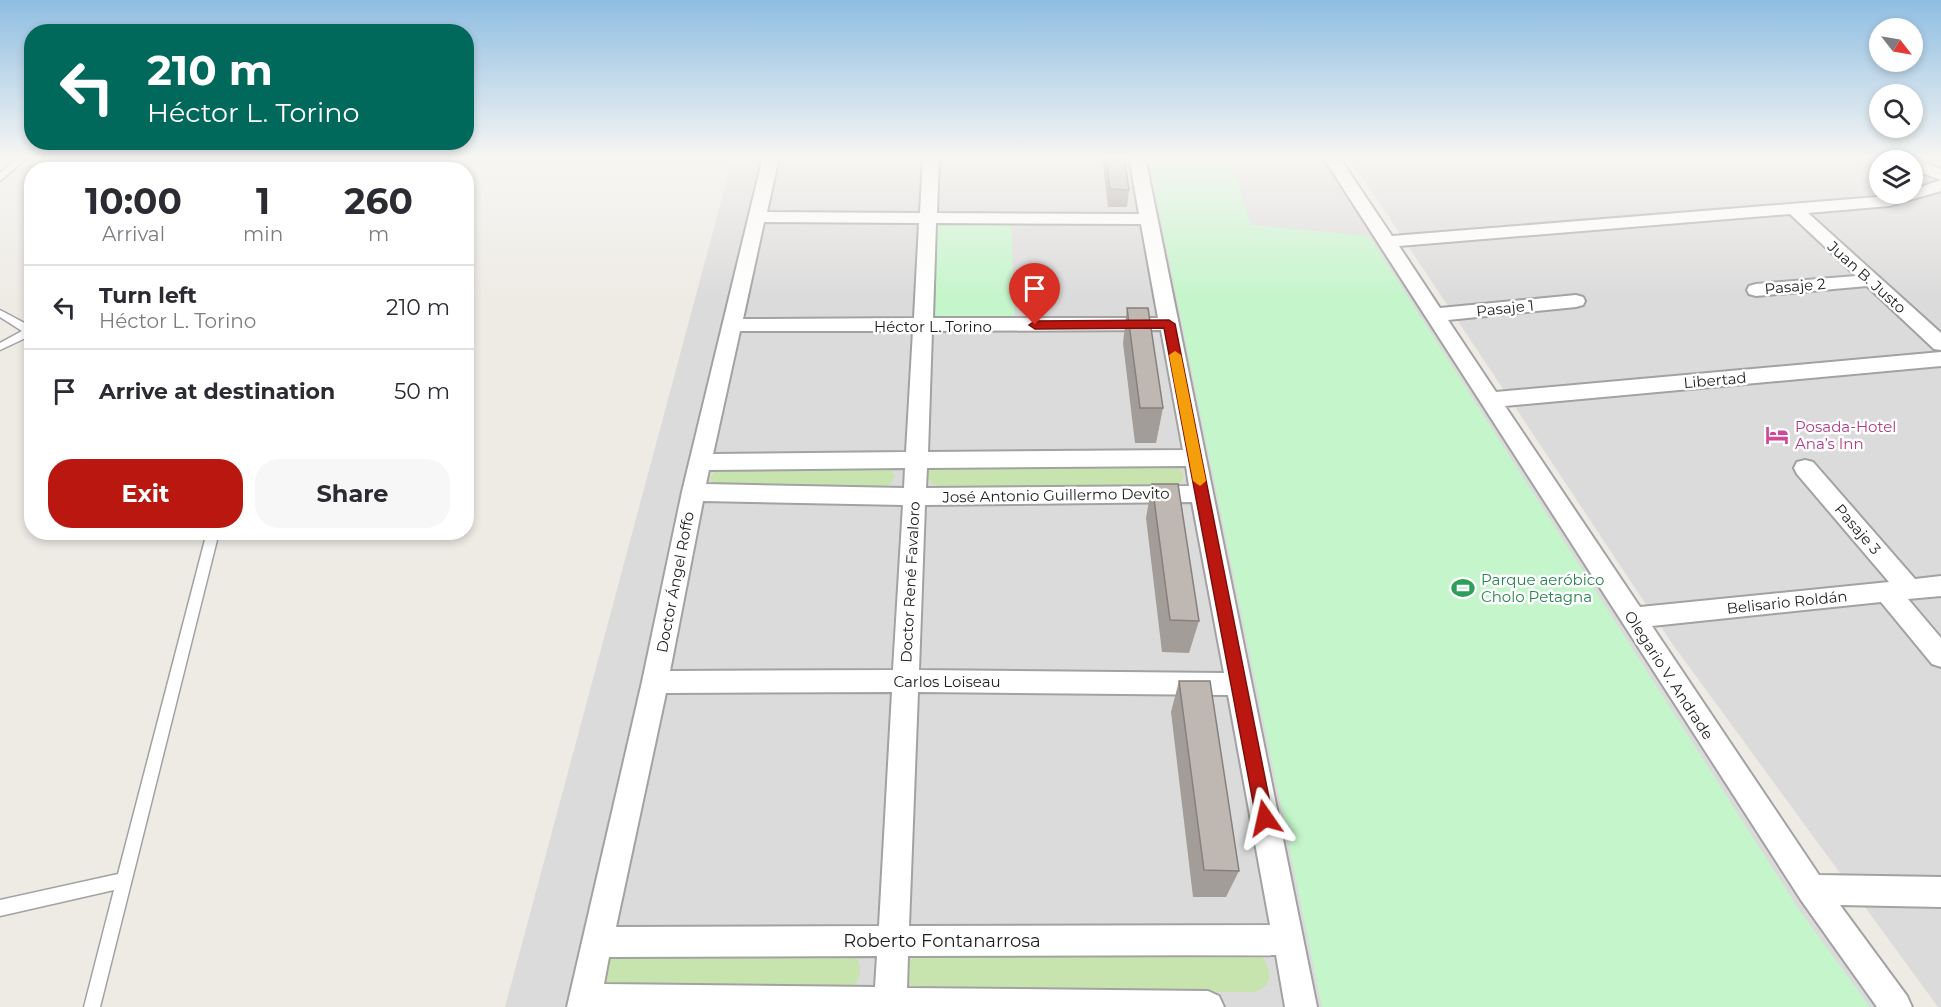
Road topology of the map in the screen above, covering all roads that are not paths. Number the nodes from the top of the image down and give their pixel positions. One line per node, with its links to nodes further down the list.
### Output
1 (761, 204): 7 (street, Doctor Ángel Roffo)
2 (929, 204): 8 (street, Doctor René Favaloro)
3 (1146, 204): 9 (street)
4 (1361, 204): 10 (street, Olegario V. Andrade)
5 (1853, 204): 6 (street)
6 (1794, 209): 10 (street); 11 (street, Juan B. Justo)
7 (758, 217): 8 (street); 17 (street, Doctor Ángel Roffo)
8 (928, 217): 9 (street); 18 (street, Doctor René Favaloro)
9 (1149, 219): 16 (street)
10 (1386, 242): 15 (street, Olegario V. Andrade)
11 (1870, 279): 12 (street, Pasaje 2); 21 (street, Juan B. Justo)
12 (1756, 290)
13 (1576, 301): 15 (street, Pasaje 1)
14 (0, 313): 19 (lane)
15 (1435, 315): 24 (street, Olegario V. Andrade)
16 (1169, 324): 18 (street, Héctor L. Torino); 25 (street)
17 (732, 325): 18 (street, Héctor L. Torino); 27 (street, Doctor Ángel Roffo)
18 (922, 326): 26 (street, Doctor René Favaloro)
19 (24, 327)
20 (24, 334): 22 (lane)
21 (1941, 344)
22 (0, 347)
23 (1941, 359): 24 (street, Libertad)
24 (1490, 400): 35 (street, Olegario V. Andrade)
25 (1195, 458): 26 (street); 30 (street)
26 (916, 460): 27 (street); 31 (street, Doctor René Favaloro)
27 (701, 462): 29 (street, Doctor Ángel Roffo)
28 (1805, 468): 34 (street, Pasaje 3)
29 (693, 492): 31 (street, José Antonio Guillermo Devito); 38 (street, Doctor Ángel Roffo)
30 (1202, 494): 31 (street, José Antonio Guillermo Devito); 39 (street)
31 (915, 497): 37 (street, Doctor René Favaloro)
32 (211, 540): 40 (lane)
33 (1941, 586): 34 (street, Belisario Roldán)
34 (1899, 591): 35 (street, Belisario Roldán); 36 (street, Pasaje 3)
35 (1632, 618): 41 (street, Olegario V. Andrade)
36 (1941, 656)
37 (906, 681): 38 (street, Carlos Loiseau); 39 (street, Carlos Loiseau); 46 (street, Doctor René Favaloro)
38 (655, 682): 45 (street, Doctor Ángel Roffo)
39 (1239, 684): 44 (street)
40 (124, 880): 43 (lane); 49 (lane)
41 (1810, 890): 42 (street); 52 (street, Olegario V. Andrade)
42 (1941, 892)
43 (0, 909)
44 (1288, 940): 46 (street, Roberto Fontanarrosa); 51 (street)
45 (597, 942): 46 (street, Roberto Fontanarrosa); 47 (street, Doctor Ángel Roffo)
46 (893, 942): 48 (street, Doctor René Favaloro)
47 (583, 1003): 48 (street)
48 (890, 1005): 50 (street)
49 (92, 1007)
50 (1208, 1007)
51 (1301, 1007)
52 (1896, 1007)

